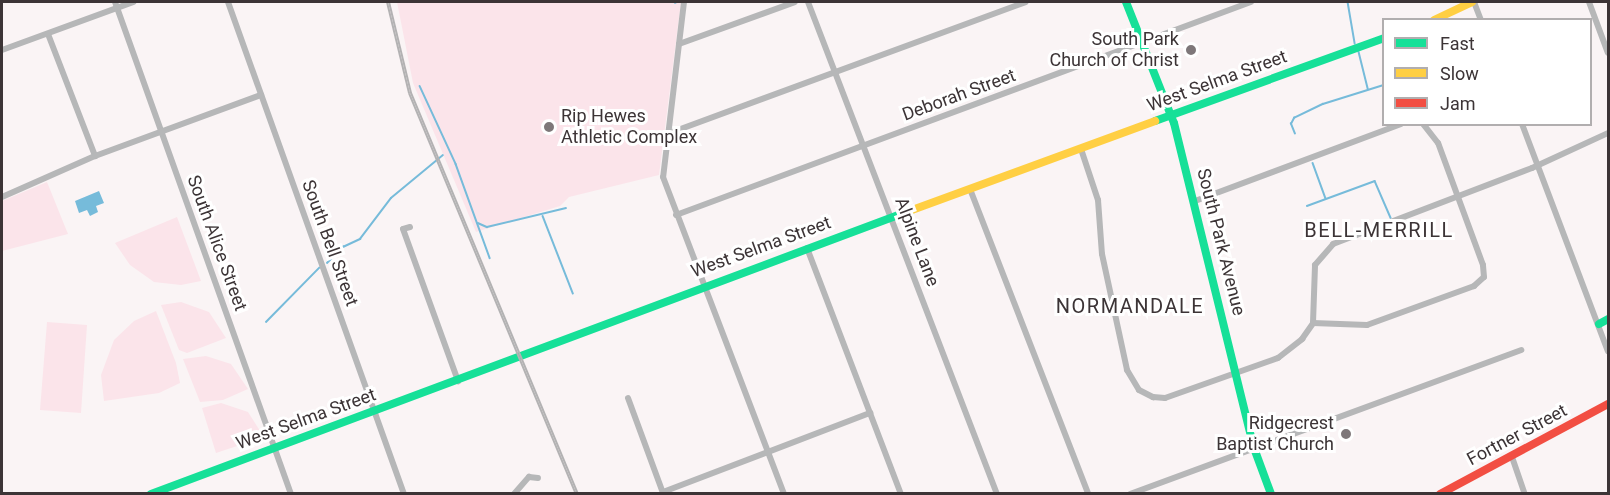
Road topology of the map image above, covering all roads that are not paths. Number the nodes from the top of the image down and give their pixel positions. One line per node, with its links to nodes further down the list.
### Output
1 (133, 2): 11 (street)
2 (228, 2): 21 (street, South Bell Street)
3 (684, 2): 17 (street)
4 (795, 2): 17 (street)
5 (808, 2): 20 (street, Alpine Lane)
6 (1026, 2): 20 (street)
7 (1126, 2): 16 (street, South Park Avenue)
8 (1251, 2): 16 (street, Deborah Street)
9 (1473, 2): 12 (street); 13 (street)
10 (1589, 2): 19 (street)
11 (116, 4): 14 (street); 26 (street, South Alice Street)
12 (1439, 18)
13 (1480, 18)
14 (48, 34): 18 (street); 31 (street)
15 (1382, 38): 22 (street, West Selma Street)
16 (1143, 42): 22 (street, South Park Avenue); 29 (street, Deborah Street)
17 (679, 44): 28 (street)
18 (2, 50)
19 (1608, 53)
20 (835, 72): 28 (street); 29 (street, Alpine Lane)
21 (261, 95): 26 (street); 51 (street, South Bell Street)
22 (1172, 115): 30 (street, West Selma Street); 36 (street, South Park Avenue)
23 (1396, 126): 36 (street)
24 (1425, 126): 34 (street)
25 (1523, 126): 32 (street)
26 (162, 131): 31 (street); 54 (street, South Alice Street)
27 (1608, 133): 32 (street)
28 (667, 134): 37 (street)
29 (864, 146): 37 (street, Deborah Street); 38 (street, Alpine Lane)
30 (1081, 149): 33 (street, West Selma Street); 47 (street)
31 (95, 156): 35 (street)
32 (1538, 165): 34 (street); 44 (street)
33 (970, 189): 38 (street, West Selma Street); 66 (street)
34 (1457, 196): 43 (street); 43 (street)
35 (2, 197)
36 (1195, 201): 47 (street, South Park Avenue)
37 (676, 215): 41 (street)
38 (891, 217): 40 (street, West Selma Street); 65 (street, Alpine Lane)
39 (410, 227): 48 (street)
40 (807, 248): 41 (street, West Selma Street); 52 (street)
41 (704, 285): 48 (street, West Selma Street); 55 (street)
42 (1608, 319): 44 (street)
43 (1313, 322): 47 (street)
44 (1599, 324): 46 (street)
45 (1521, 350): 53 (street)
46 (1608, 351)
47 (1236, 375): 53 (street, South Park Avenue)
48 (458, 381): 51 (street, West Selma Street)
49 (628, 398): 59 (street)
50 (1608, 404): 56 (street, Fortner Street)
51 (375, 412): 54 (street, West Selma Street); 61 (street, South Bell Street)
52 (870, 413): 55 (street); 64 (street)
53 (1254, 448): 67 (street); 68 (street, South Park Avenue)
54 (274, 449): 58 (street, West Selma Street); 60 (street, South Alice Street)
55 (768, 452): 59 (street); 63 (street)
56 (1512, 457): 69 (street, Fortner Street); 70 (street)
57 (538, 478): 62 (street)
58 (154, 493)
59 (663, 493)
60 (291, 494)
61 (404, 494)
62 (514, 494)
63 (784, 494)
64 (901, 494)
65 (997, 494)
66 (1088, 494)
67 (1130, 494)
68 (1270, 494)
69 (1440, 494)
70 (1525, 494)

